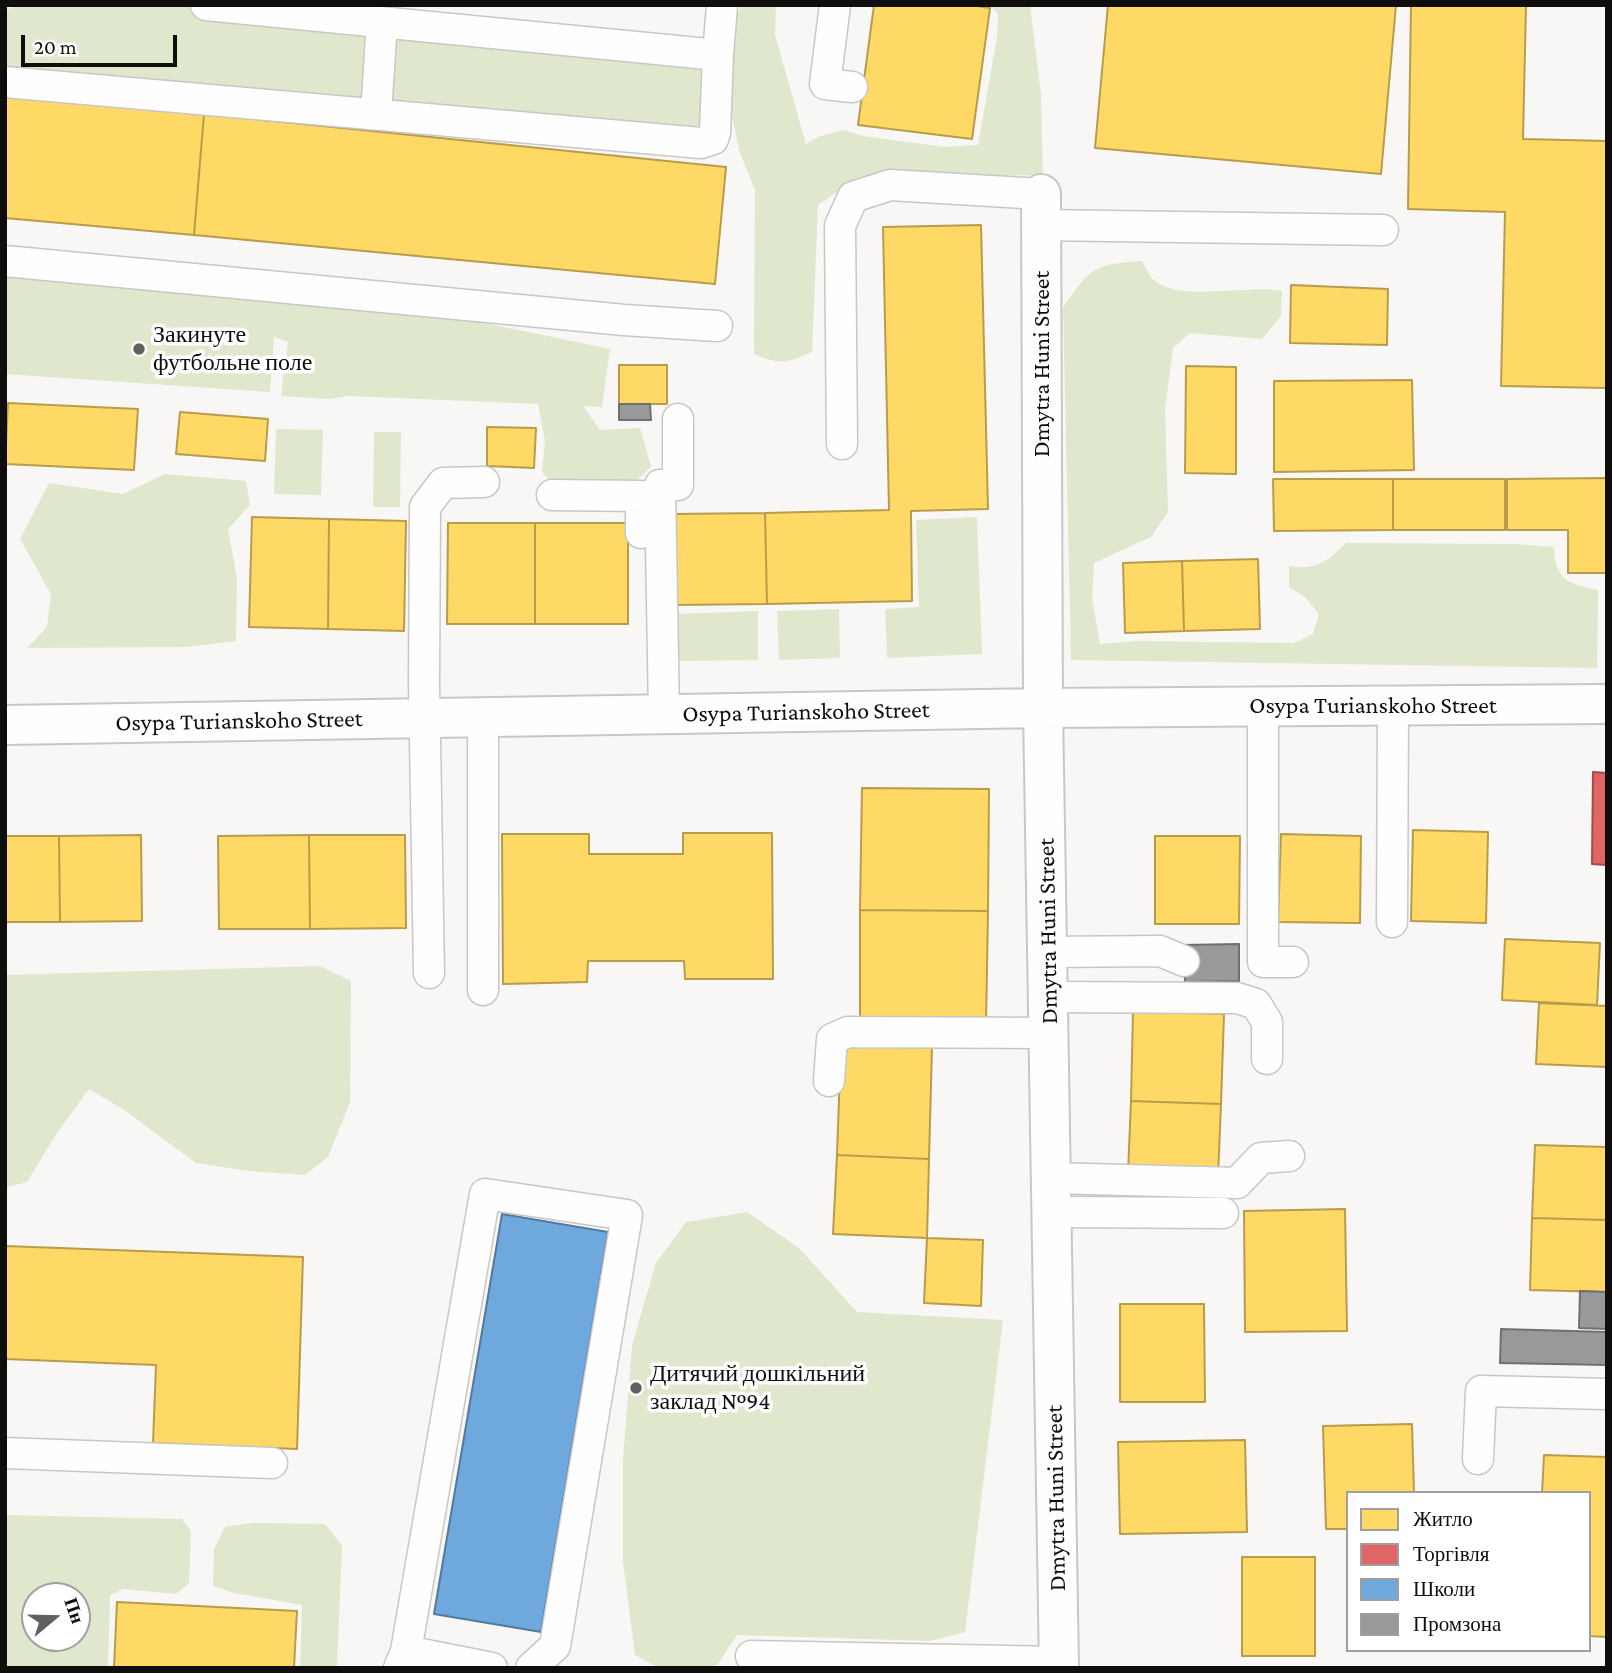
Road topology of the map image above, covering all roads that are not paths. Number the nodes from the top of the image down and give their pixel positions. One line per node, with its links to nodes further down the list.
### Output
1 (206, 5): 4 (lane)
2 (722, 5): 5 (lane)
3 (835, 5): 7 (lane)
4 (382, 22): 5 (lane); 8 (lane)
5 (718, 55): 8 (lane)
6 (5, 82): 8 (lane)
7 (852, 87)
8 (376, 113)
9 (1041, 209): 10 (lane); 14 (lane); 20 (street, Dmytra Huni Street)
10 (1383, 230)
11 (5, 261): 12 (lane)
12 (718, 326)
13 (678, 419): 21 (lane)
14 (842, 444)
15 (484, 482): 23 (lane)
16 (552, 495): 21 (lane)
17 (1607, 704): 18 (street, Osypa Turianskoho Street)
18 (1393, 706): 19 (street, Osypa Turianskoho Street); 25 (lane)
19 (1263, 707): 20 (street, Osypa Turianskoho Street); 28 (lane)
20 (1043, 708): 21 (street, Osypa Turianskoho Street); 26 (street, Dmytra Huni Street)
21 (654, 715): 22 (street, Osypa Turianskoho Street)
22 (483, 717): 23 (street, Osypa Turianskoho Street); 30 (lane)
23 (425, 718): 24 (street, Osypa Turianskoho Street); 29 (lane)
24 (5, 725)
25 (1392, 922)
26 (1048, 952): 27 (lane); 31 (street, Dmytra Huni Street)
27 (1184, 961)
28 (1293, 962)
29 (429, 973)
30 (483, 990)
31 (1049, 1015): 32 (lane); 33 (lane); 35 (street, Dmytra Huni Street)
32 (1267, 1059)
33 (829, 1081)
34 (1289, 1156): 35 (lane)
35 (1052, 1195): 36 (lane); 43 (street, Dmytra Huni Street)
36 (1223, 1213)
37 (1607, 1394): 39 (lane)
38 (5, 1453): 40 (lane)
39 (1478, 1459)
40 (272, 1463)
41 (751, 1656): 43 (lane)
42 (402, 1660): 44 (lane); 45 (lane)
43 (1059, 1665)
44 (492, 1668)
45 (531, 1668)

